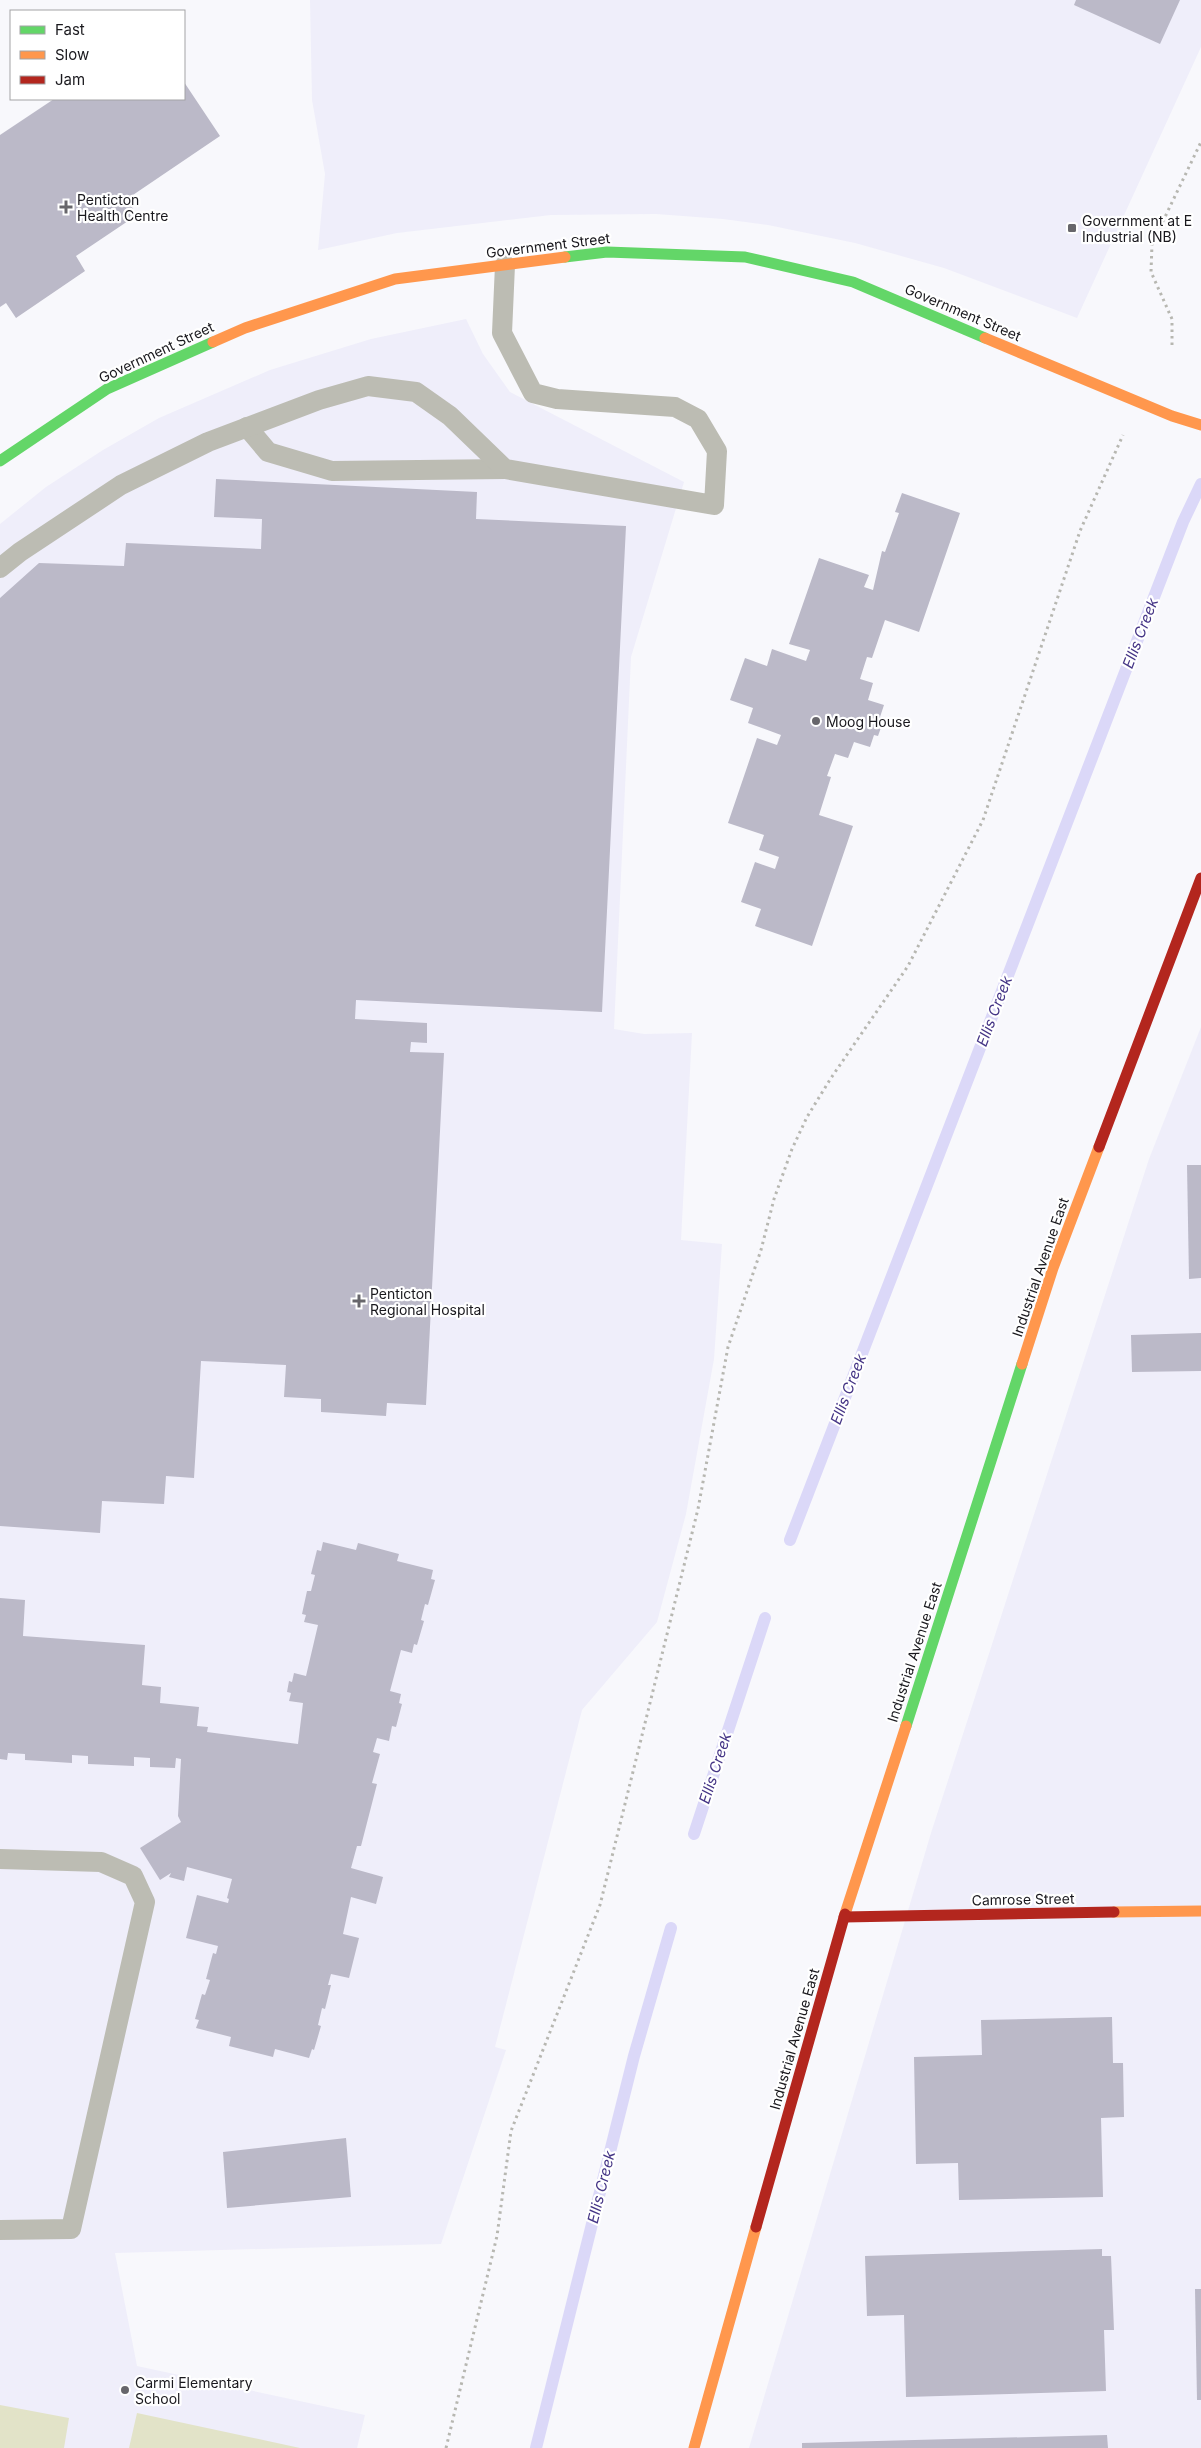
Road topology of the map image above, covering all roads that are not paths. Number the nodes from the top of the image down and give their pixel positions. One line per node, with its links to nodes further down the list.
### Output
1 (505, 265): 2 (street, Government Street); 4 (street, Government Street); 5 (lane)
2 (1201, 425)
3 (247, 427): 5 (lane); 5 (lane); 6 (lane)
4 (0, 461)
5 (505, 469)
6 (0, 568)
7 (1201, 878): 10 (street, Industrial Avenue East)
8 (0, 1859): 11 (lane)
9 (1201, 1911): 10 (street, Camrose Street)
10 (844, 1916): 12 (street, Industrial Avenue East)
11 (0, 2230)
12 (694, 2448)

